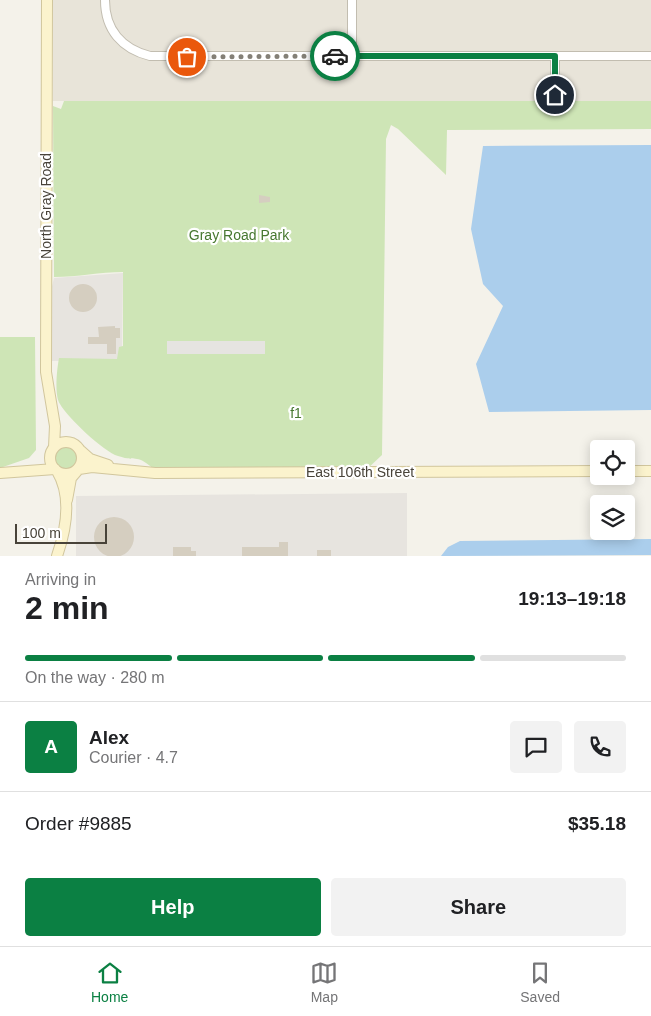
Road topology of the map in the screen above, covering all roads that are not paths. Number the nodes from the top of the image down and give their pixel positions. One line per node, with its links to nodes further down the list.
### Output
1 (47, 0): 8 (street, North Gray Road)
2 (105, 0): 4 (street)
3 (352, 0): 4 (street)
4 (352, 56): 5 (street)
5 (555, 56): 6 (street); 7 (street)
6 (651, 56)
7 (555, 95)
8 (52, 411): 9 (street, North Gray Road); 10 (street, North Gray Road)
9 (72, 442): 10 (street); 11 (street)
10 (53, 450): 13 (street); 15 (street)
11 (81, 451): 12 (street, East 106th Street); 14 (street)
12 (121, 469): 14 (street, East 106th Street); 16 (street, East 106th Street)
13 (56, 470): 14 (street); 15 (street); 20 (street)
14 (78, 470): 20 (street)
15 (18, 471): 19 (street)
16 (590, 471)
17 (635, 471): 18 (street)
18 (651, 471)
19 (0, 473)
20 (66, 503): 21 (street)
21 (57, 556)

